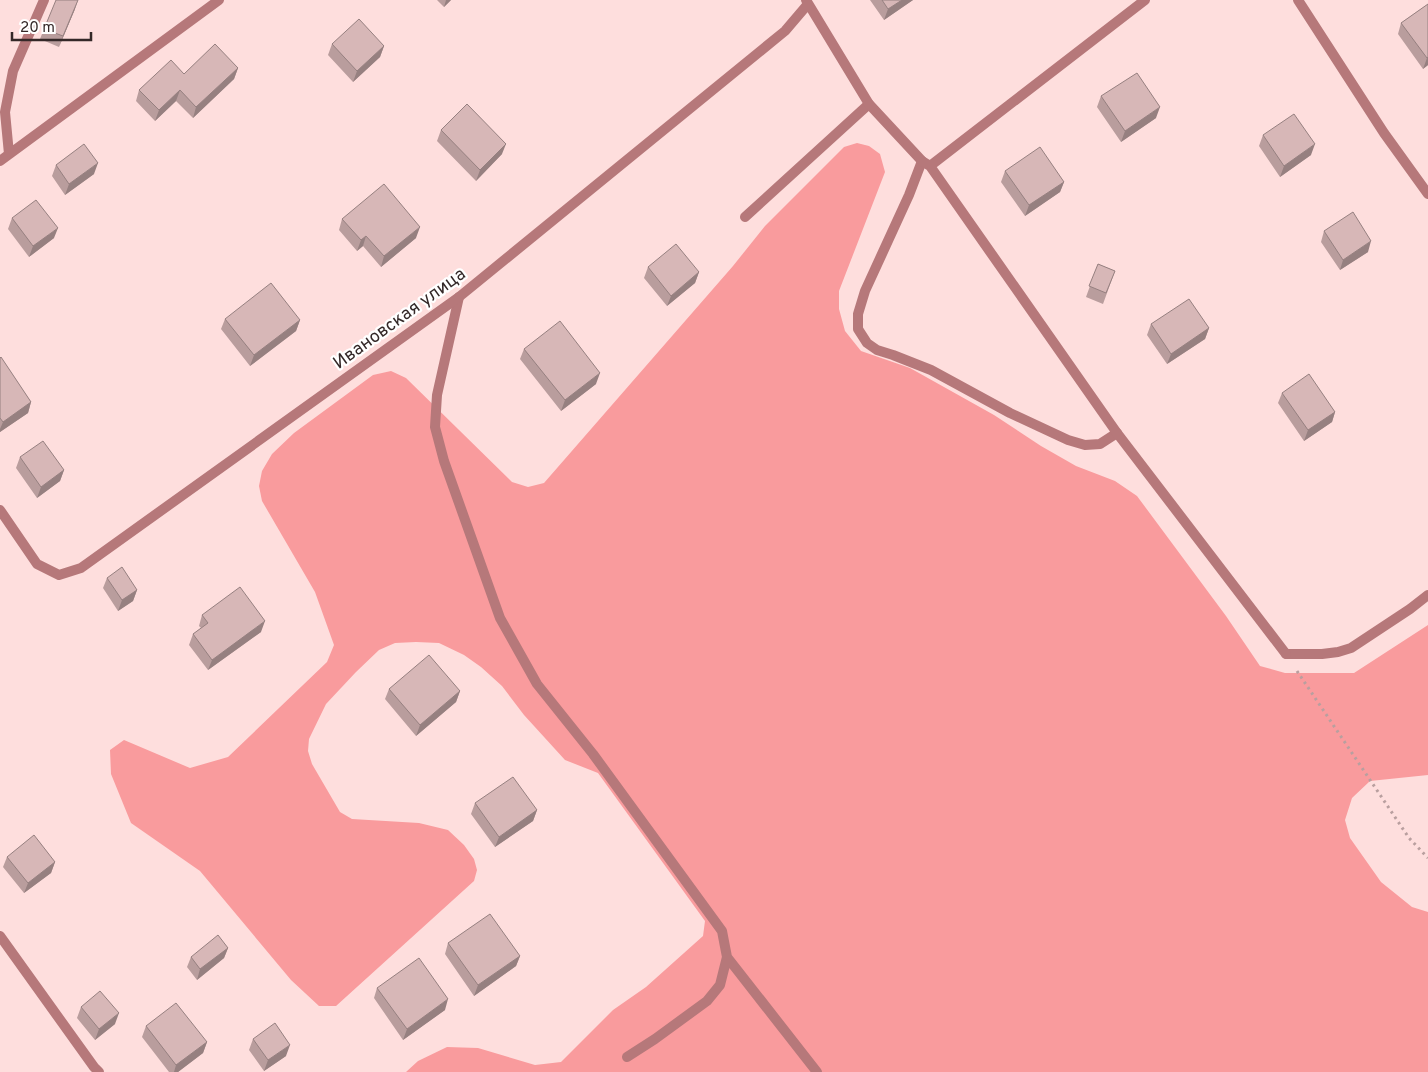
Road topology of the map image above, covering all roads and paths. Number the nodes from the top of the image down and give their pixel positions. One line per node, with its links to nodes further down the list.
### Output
1 (44, 0): 7 (street)
2 (219, 0): 7 (street)
3 (1145, 0): 9 (street)
4 (1298, 0): 10 (street)
5 (807, 2): 6 (street); 12 (street, Ивановская улица)
6 (869, 104): 9 (street); 11 (street)
7 (9, 154): 8 (street)
8 (0, 161)
9 (926, 164): 13 (street); 13 (street)
10 (1428, 194)
11 (746, 217)
12 (459, 297): 14 (street, Ивановская улица); 19 (street)
13 (1117, 433): 16 (street)
14 (0, 510)
15 (1428, 596): 16 (street)
16 (1286, 654): 17 (path)
17 (1428, 858)
18 (0, 936): 21 (street)
19 (726, 957): 20 (street); 22 (street)
20 (627, 1057)
21 (98, 1072)
22 (817, 1072)

